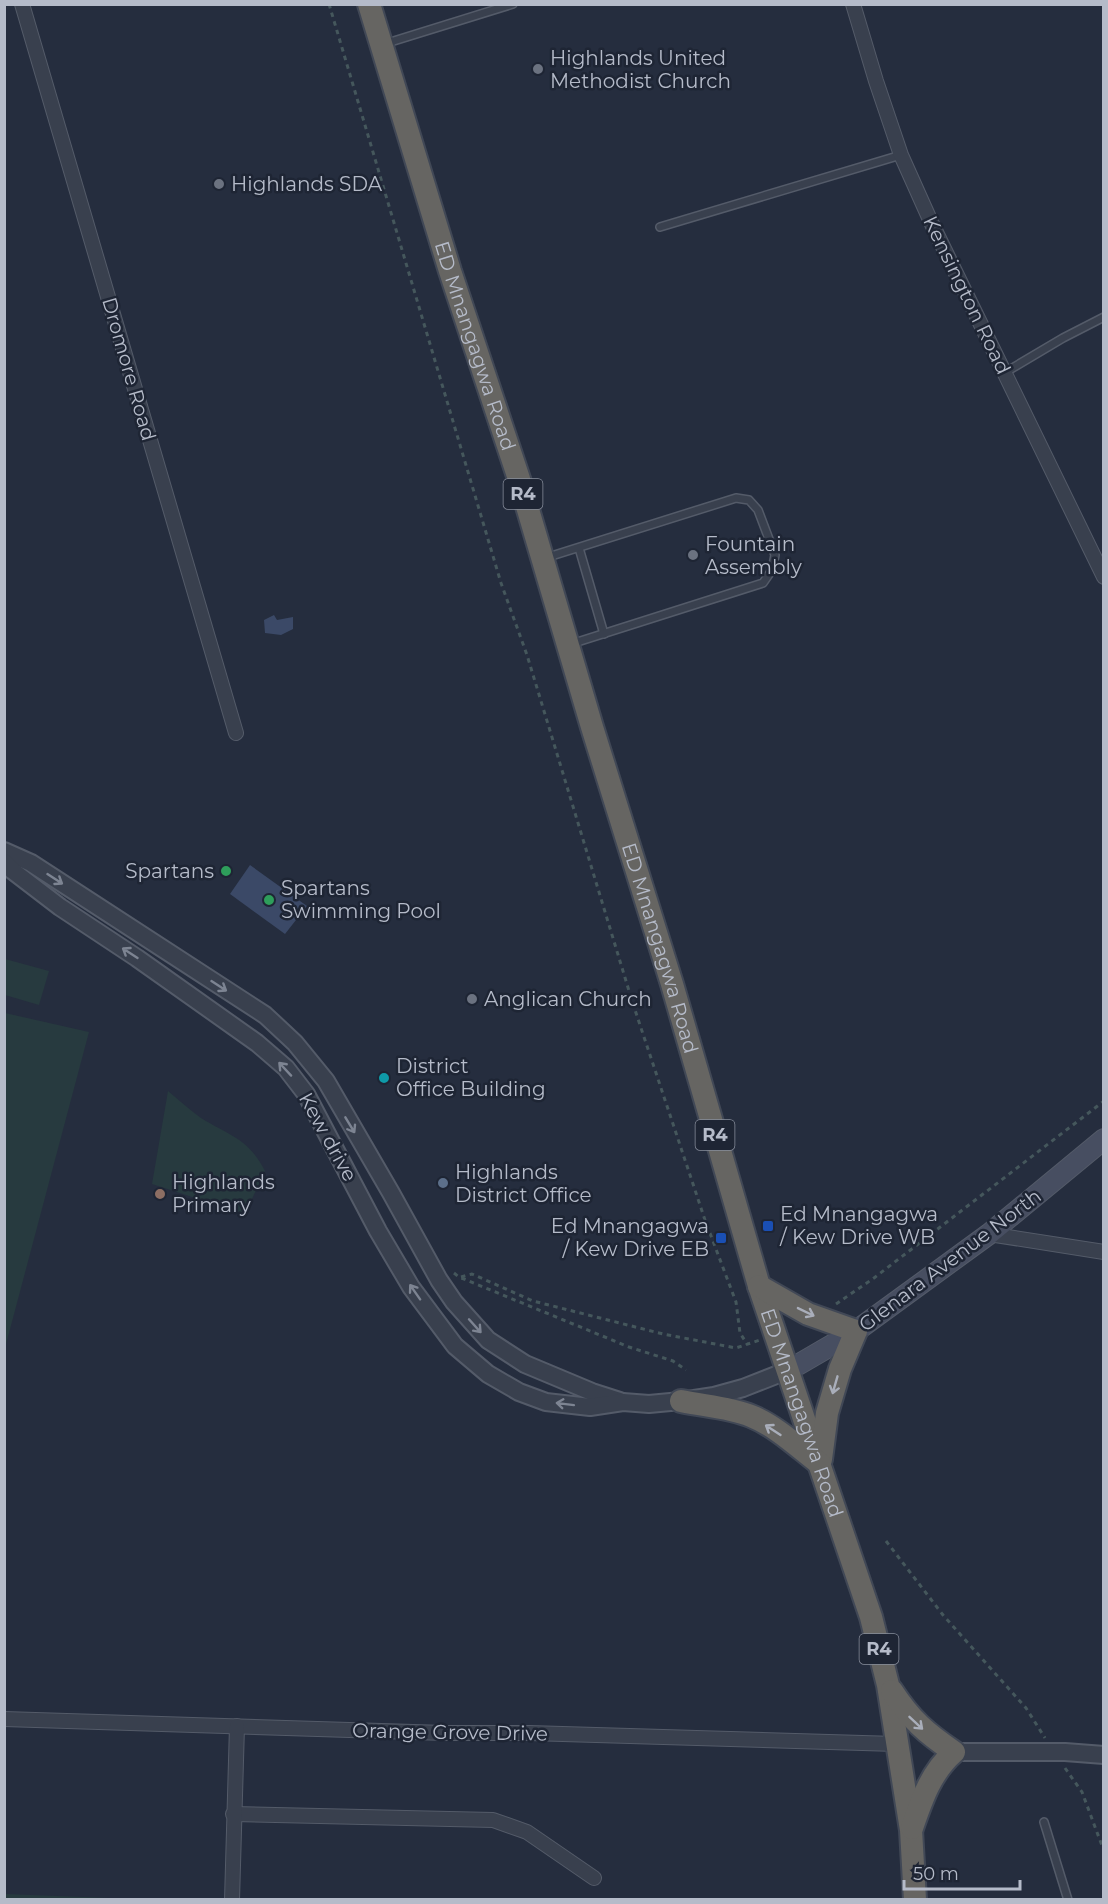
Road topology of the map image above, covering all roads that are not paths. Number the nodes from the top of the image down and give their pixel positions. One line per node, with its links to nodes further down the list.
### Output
1 (22, 4): 15 (street, Dromore Road)
2 (369, 4): 5 (highway, ED Mnangagwa Road / R4)
3 (513, 4): 5 (lane)
4 (853, 4): 6 (street, Kensington Road)
5 (381, 45): 11 (highway, ED Mnangagwa Road / R4)
6 (901, 155): 7 (lane); 9 (street, Kensington Road)
7 (660, 227)
8 (1104, 317): 9 (lane)
9 (1004, 373): 12 (street, Kensington Road)
10 (579, 548): 11 (lane); 13 (lane); 13 (lane)
11 (543, 559): 14 (highway, ED Mnangagwa Road / R4)
12 (1104, 577)
13 (604, 634): 14 (lane)
14 (568, 645): 21 (highway, ED Mnangagwa Road / R4)
15 (236, 733)
16 (4, 850): 25 (street, Kew drive, one-way to 25)
17 (4, 862): 25 (street, Kew drive, one-way to 17)
18 (1104, 1139): 19 (main road, Glenara Avenue North)
19 (989, 1234): 20 (street); 22 (main road, Glenara Avenue North)
20 (1104, 1252)
21 (759, 1286): 22 (highway, one-way to 22); 23 (highway, ED Mnangagwa Road / R4)
22 (856, 1331): 23 (main road, Glenara Avenue North); 26 (highway, one-way to 26)
23 (789, 1370): 24 (street, Kew drive); 26 (highway, ED Mnangagwa Road / R4)
24 (681, 1401): 25 (street, Kew drive); 26 (highway, one-way to 24)
25 (623, 1402)
26 (820, 1464): 27 (highway, ED Mnangagwa Road / R4)
27 (888, 1684): 30 (highway, ED Mnangagwa Road / R4); 31 (highway, one-way to 31)
28 (4, 1719): 29 (street, Orange Grove Drive)
29 (237, 1726): 30 (street, Orange Grove Drive); 33 (street)
30 (896, 1744): 35 (highway, ED Mnangagwa Road / R4)
31 (954, 1752): 32 (street); 35 (highway)
32 (1104, 1755)
33 (233, 1814): 36 (street); 37 (street)
34 (1044, 1822): 39 (lane)
35 (911, 1830): 38 (highway, ED Mnangagwa Road / R4)
36 (594, 1878)
37 (232, 1899)
38 (915, 1899)
39 (1068, 1899)

